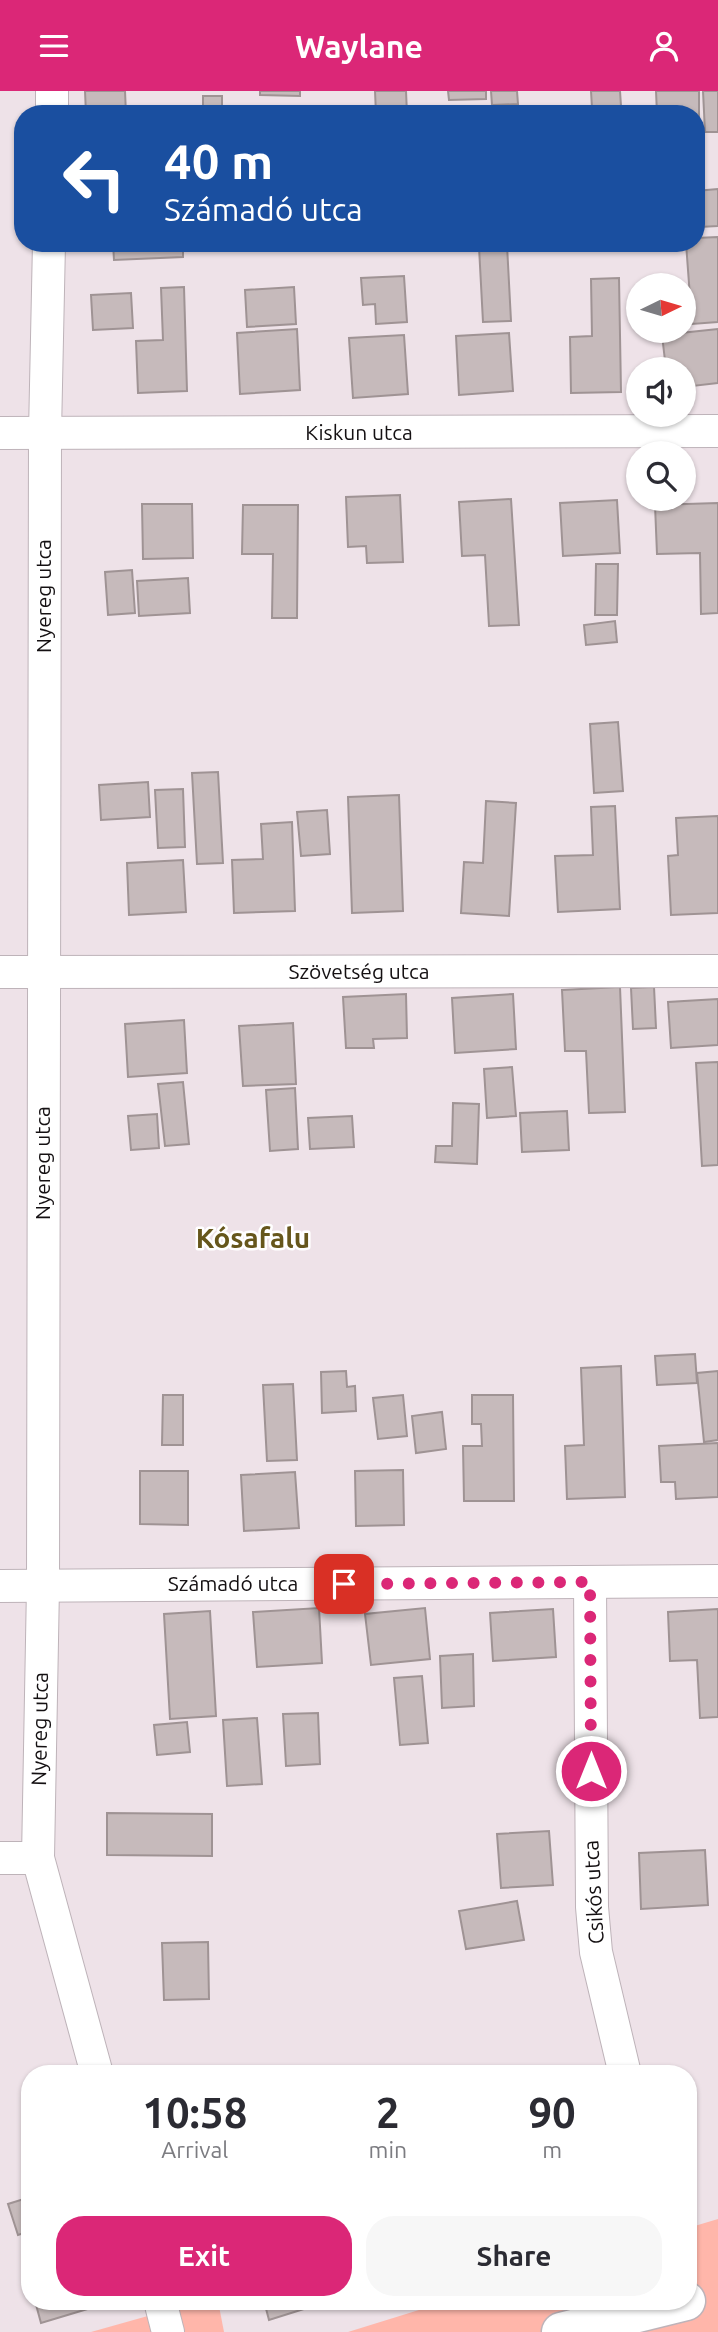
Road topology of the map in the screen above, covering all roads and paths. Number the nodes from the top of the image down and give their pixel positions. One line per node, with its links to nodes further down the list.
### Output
1 (49, 252): 4 (street, Nyereg utca)
2 (718, 431): 4 (street, Kiskun utca)
3 (0, 433): 4 (street, Kiskun utca)
4 (44, 433): 7 (street, Nyereg utca)
5 (718, 971): 7 (street, Szövetség utca)
6 (0, 972): 7 (street, Szövetség utca)
7 (44, 972): 11 (street, Nyereg utca)
8 (718, 1581): 9 (street, Számadó utca)
9 (590, 1582): 11 (street, Számadó utca); 15 (street, Csikós utca)
10 (0, 1586): 11 (street, Számadó utca)
11 (43, 1586): 13 (street, Nyereg utca)
12 (0, 1858): 13 (street)
13 (38, 1858): 14 (street, Nyereg utca)
14 (95, 2065)
15 (623, 2065)
16 (718, 2292): 17 (street)
17 (697, 2298)
18 (162, 2310): 20 (street)
19 (650, 2310): 21 (street)
20 (168, 2332)
21 (561, 2332)

